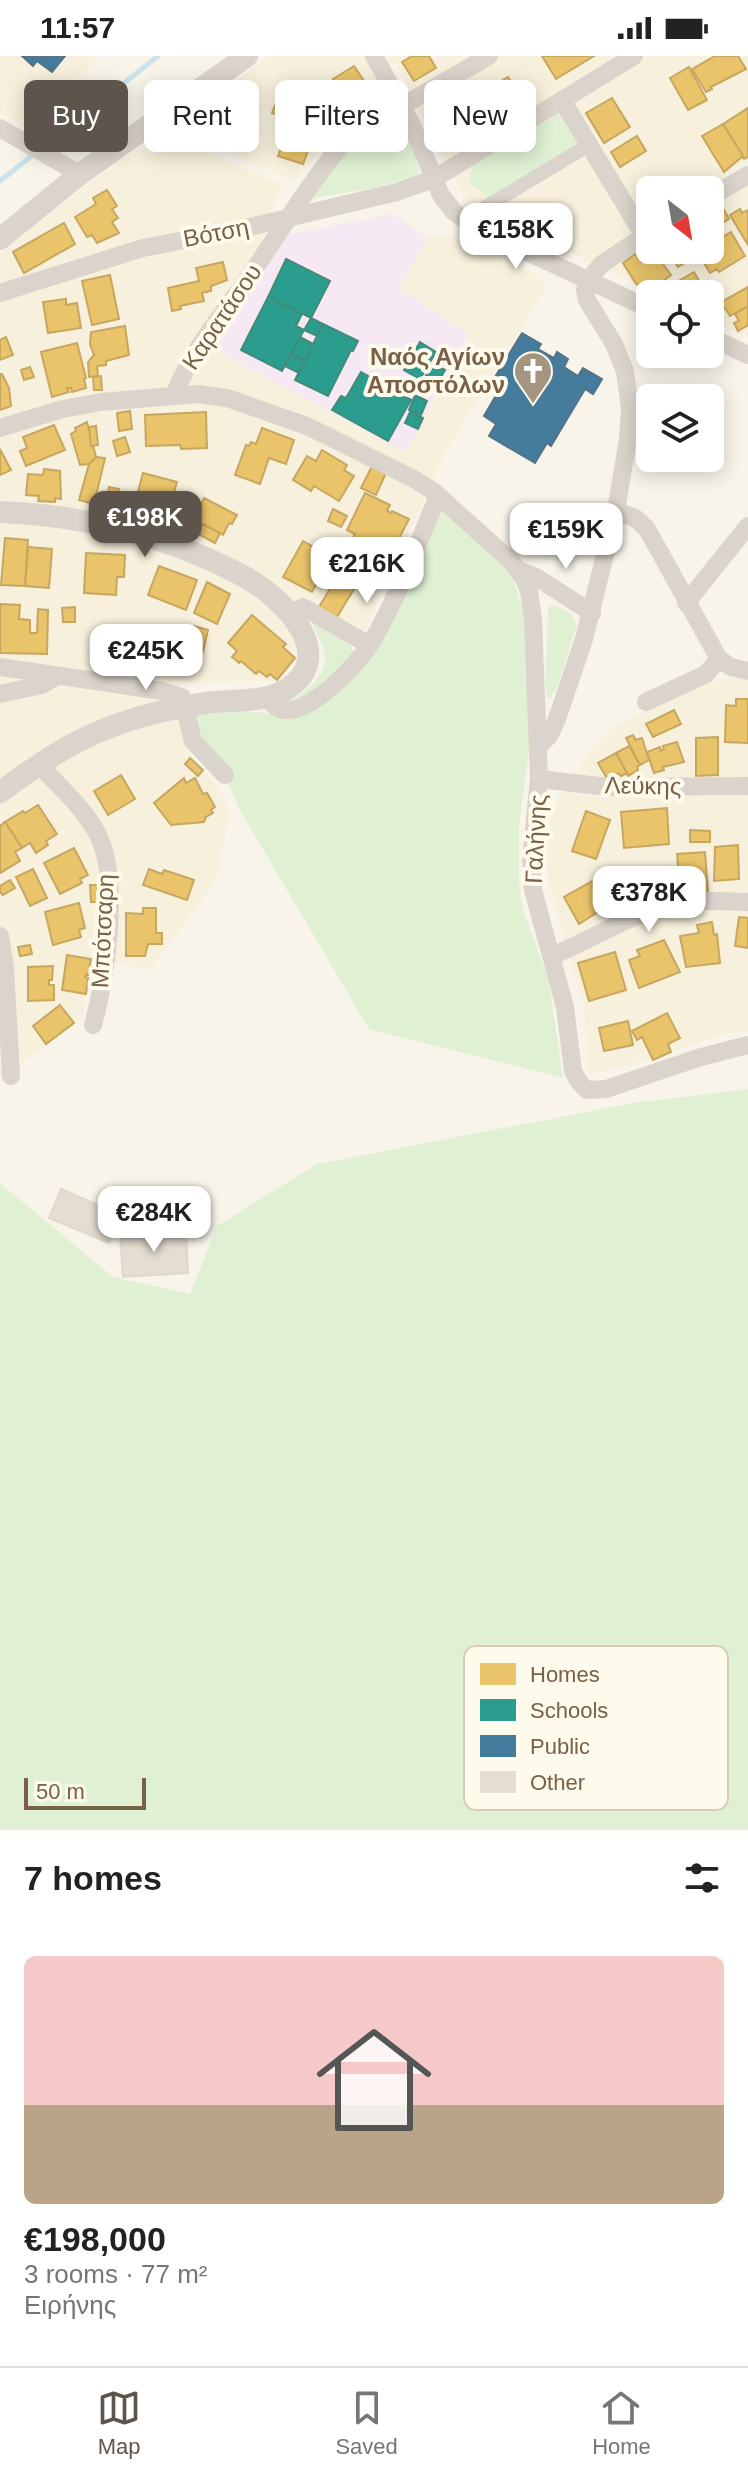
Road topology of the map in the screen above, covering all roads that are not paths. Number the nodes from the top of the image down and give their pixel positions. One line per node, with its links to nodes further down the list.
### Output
1 (247, 56): 12 (street)
2 (374, 56): 5 (street)
3 (489, 56): 6 (street, Καρατάσου)
4 (634, 56): 7 (street, Βότση)
5 (388, 80)
6 (408, 96)
7 (562, 100): 10 (street); 14 (street, Βότση)
8 (408, 120): 14 (street)
9 (0, 128): 12 (street)
10 (589, 145): 17 (street); 18 (street)
11 (335, 152): 16 (street, Καρατάσου)
12 (80, 174): 19 (street)
13 (748, 175): 15 (street)
14 (434, 178): 16 (street, Βότση); 18 (street)
15 (724, 189)
16 (288, 217): 22 (street, Βότση); 26 (street, Καρατάσου)
17 (636, 217)
18 (464, 220): 21 (street)
19 (0, 239)
20 (636, 241): 21 (street)
21 (588, 281): 23 (street); 29 (street)
22 (0, 293)
23 (636, 303)
24 (724, 344): 25 (street)
25 (748, 355)
26 (174, 395): 27 (street, Γαλήνης); 28 (street, Γαλήνης)
27 (0, 428)
28 (438, 496): 32 (street, Γαλήνης); 36 (street)
29 (616, 511): 33 (street); 34 (street)
30 (0, 512): 35 (street)
31 (748, 526): 33 (street)
32 (519, 570): 34 (street); 45 (street, Γαλήνης)
33 (686, 603): 37 (street)
34 (592, 613): 45 (street)
35 (291, 614): 36 (street); 42 (street)
36 (369, 645): 42 (street)
37 (719, 659): 39 (street); 43 (street)
38 (0, 667): 40 (street)
39 (748, 671)
40 (55, 677): 41 (street); 44 (street)
41 (0, 694)
42 (265, 697): 44 (street)
43 (646, 702)
44 (185, 707): 46 (street); 47 (street)
45 (538, 747): 48 (street, Γαλήνης)
46 (38, 764): 50 (street); 54 (street, Μπότσαρη)
47 (225, 775)
48 (539, 779): 49 (street, Λεύκης); 53 (street, Γαλήνης)
49 (748, 786)
50 (0, 792)
51 (748, 902): 53 (street)
52 (0, 936): 56 (street)
53 (551, 956): 55 (street, Γαλήνης)
54 (93, 1025)
55 (748, 1045)
56 (11, 1076)

